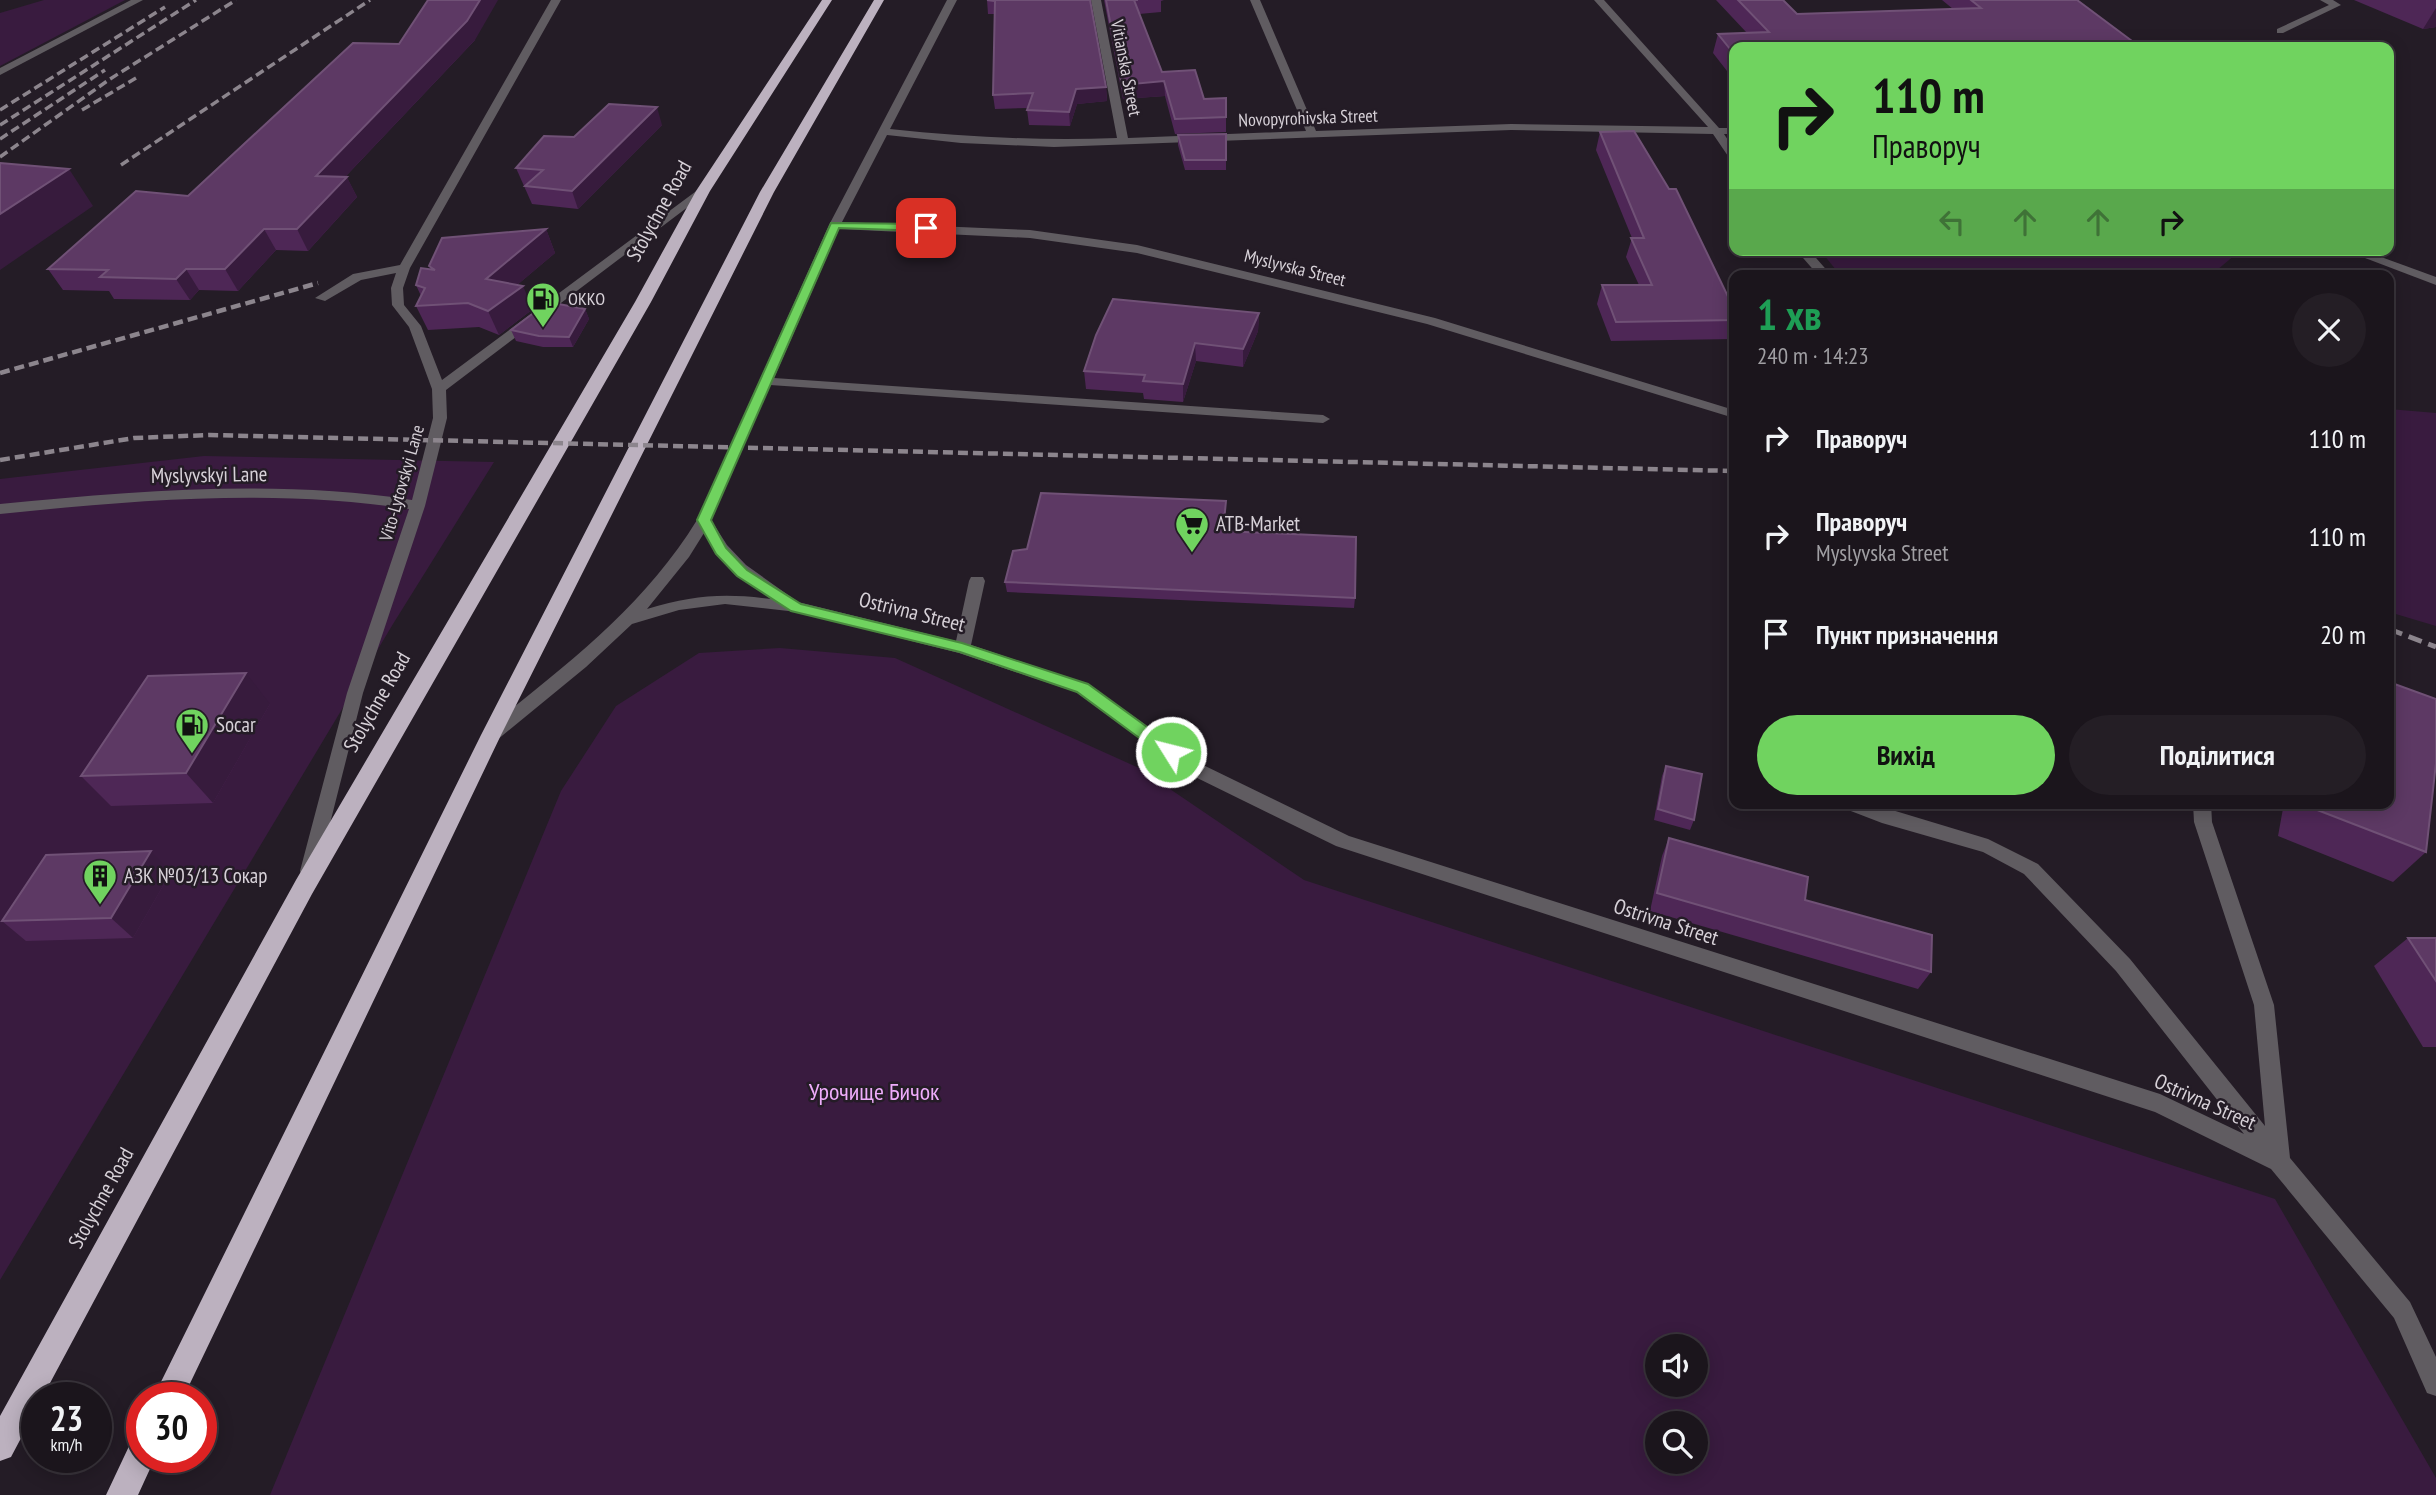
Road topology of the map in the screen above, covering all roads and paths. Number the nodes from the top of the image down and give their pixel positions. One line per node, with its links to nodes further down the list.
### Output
1 (138, 0): 11 (street)
2 (556, 0): 22 (street, Vito-Lytovskyi Lane)
3 (827, 0): 18 (highway, Stolychne Road)
4 (879, 0): 39 (highway)
5 (952, 0): 14 (street)
6 (1096, 0): 16 (street, Vitianska Street)
7 (1255, 0): 15 (street)
8 (1599, 0): 12 (street)
9 (2325, 0): 10 (street)
10 (2280, 31)
11 (0, 72)
12 (1715, 129): 13 (street, Novopyrohivska Street); 15 (street, Novopyrohivska Street); 17 (street)
13 (1729, 130)
14 (883, 131): 16 (street, Novopyrohivska Street); 19 (street)
15 (1313, 136): 16 (street, Novopyrohivska Street)
16 (1123, 142)
17 (1729, 150)
18 (703, 191): 29 (street); 42 (highway, Stolychne Road)
19 (835, 225): 28 (street); 30 (street, Myslyvska Street)
20 (1808, 256): 23 (street)
21 (2367, 256): 24 (street)
22 (404, 268): 27 (street); 29 (street, Vito-Lytovskyi Lane)
23 (1820, 270)
24 (2416, 273): 25 (street); 26 (street)
25 (2436, 281)
26 (2436, 296)
27 (321, 298)
28 (765, 381): 31 (street); 34 (street)
29 (439, 389): 32 (street, Vito-Lytovskyi Lane)
30 (1729, 412)
31 (1323, 419)
32 (418, 506): 33 (street, Myslyvskyi Lane); 42 (street, Vito-Lytovskyi Lane)
33 (0, 509)
34 (704, 520): 36 (street, Ostrivna Street); 37 (street)
35 (978, 581): 38 (street)
36 (797, 607): 37 (street, Ostrivna Street); 38 (street, Ostrivna Street)
37 (631, 619): 39 (street)
38 (962, 648): 43 (street, Ostrivna Street)
39 (491, 734): 44 (highway)
40 (1864, 809): 43 (street)
41 (2202, 809): 43 (street)
42 (304, 887): 46 (highway, Stolychne Road)
43 (2279, 1162): 45 (street, Ostrivna Street)
44 (176, 1382)
45 (2436, 1384)
46 (0, 1446)
47 (132, 1473): 48 (highway)
48 (122, 1495)

